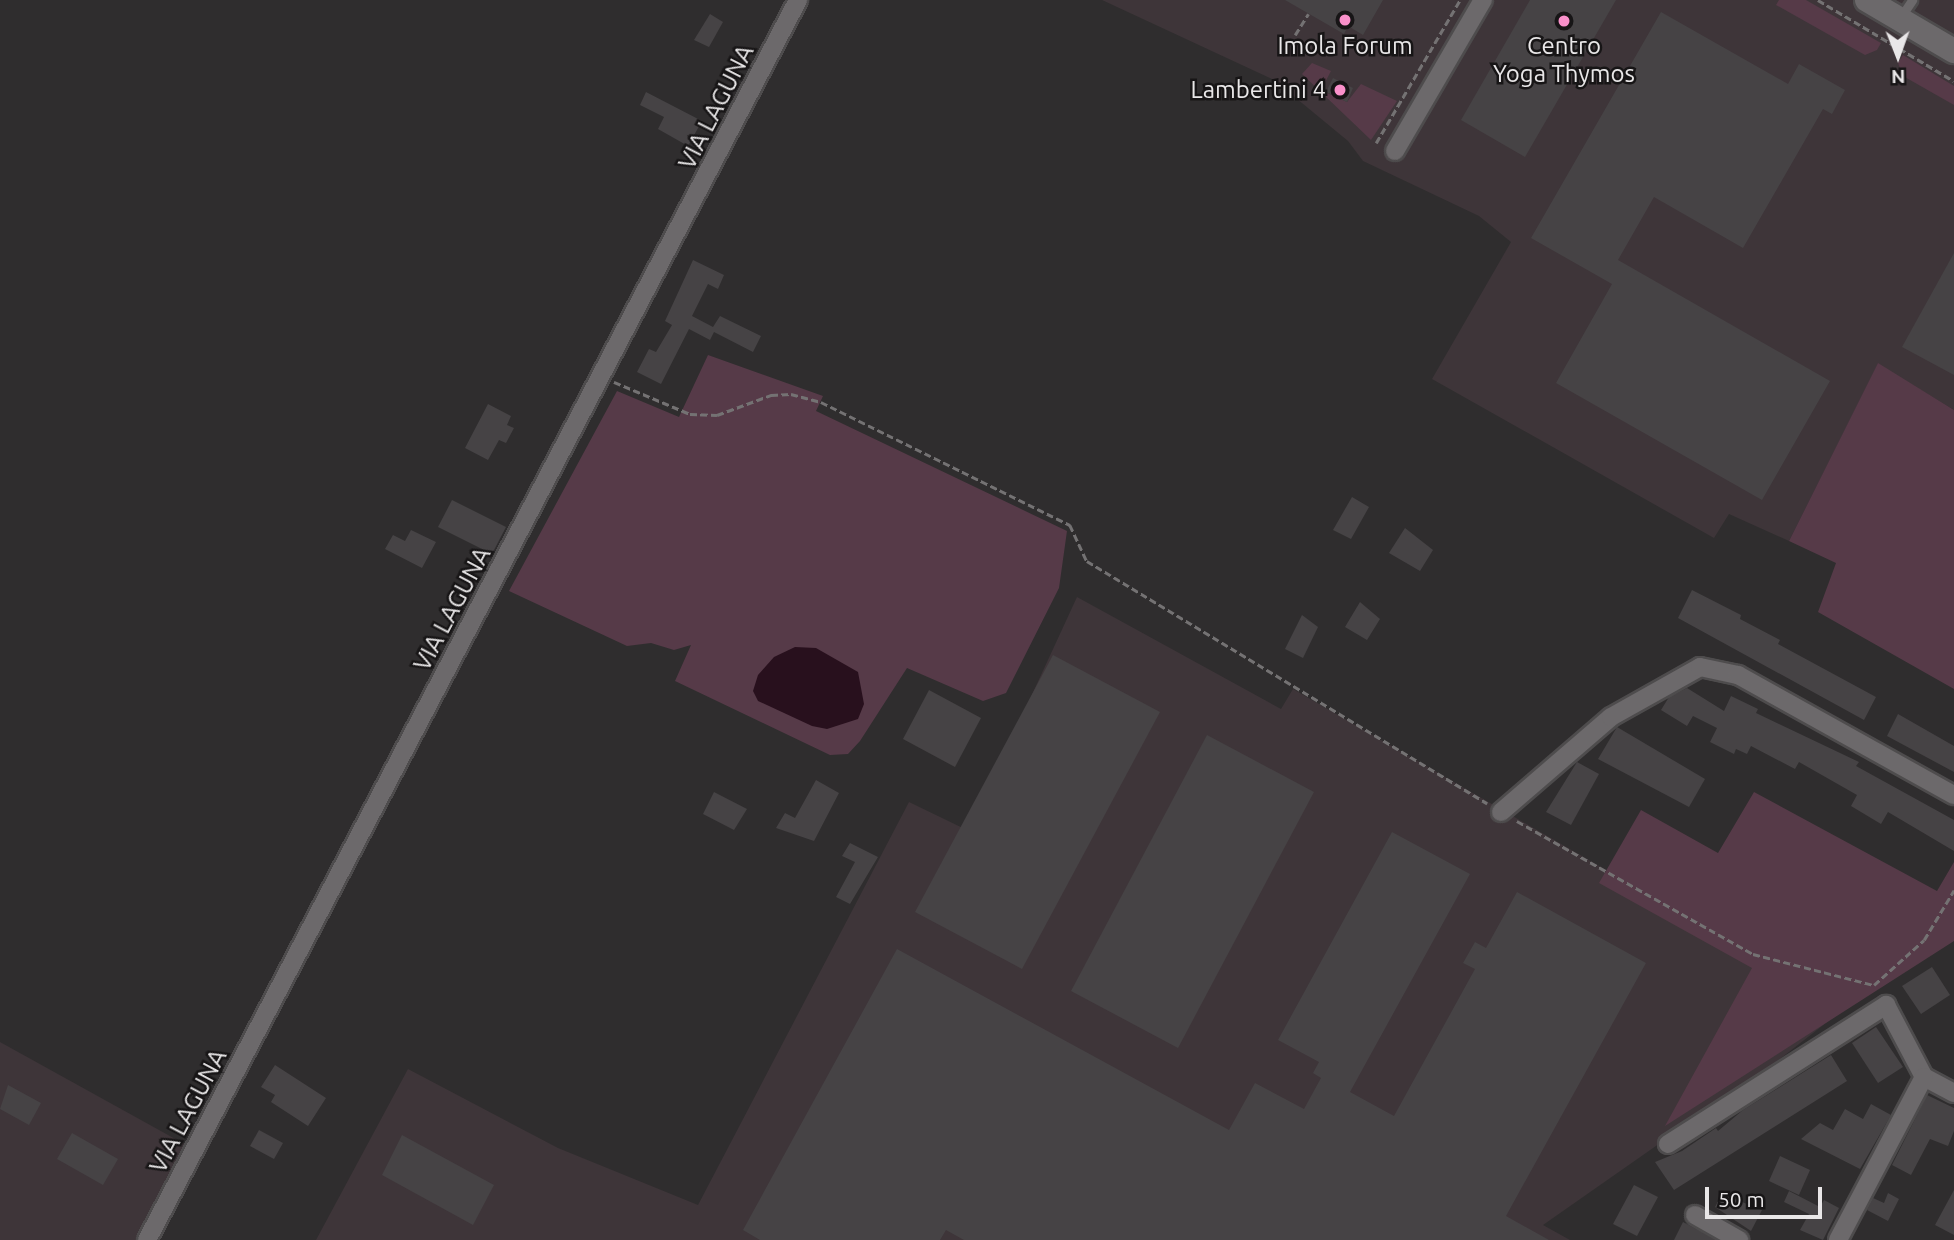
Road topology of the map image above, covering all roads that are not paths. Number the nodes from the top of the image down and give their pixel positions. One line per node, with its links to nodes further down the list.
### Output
1 (798, 0): 13 (street, VIA LAGUNA)
2 (1483, 0): 6 (street)
3 (1867, 0): 4 (main road)
4 (1906, 10): 5 (main road)
5 (1954, 51)
6 (1395, 151)
7 (1954, 795): 8 (street)
8 (1501, 812)
9 (1924, 1077): 10 (street); 11 (street); 15 (street)
10 (1954, 1093)
11 (1668, 1144)
12 (1695, 1215): 14 (street)
13 (147, 1240)
14 (1739, 1240)
15 (1838, 1240)

